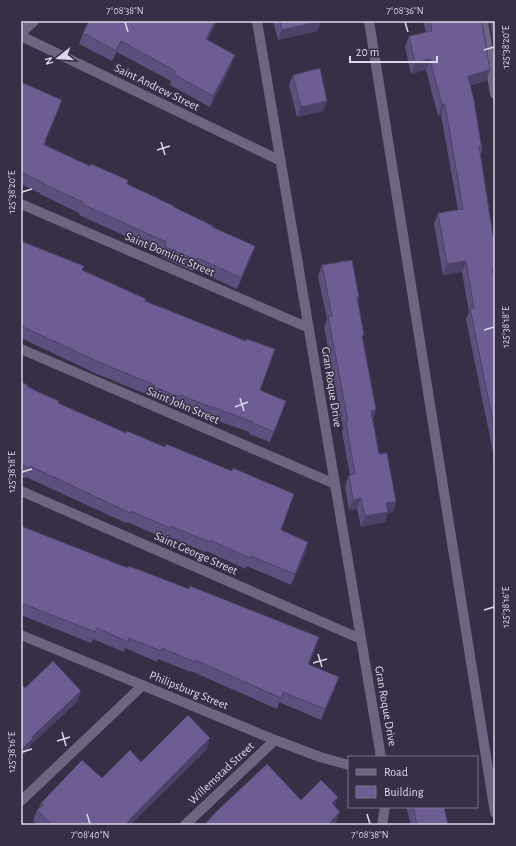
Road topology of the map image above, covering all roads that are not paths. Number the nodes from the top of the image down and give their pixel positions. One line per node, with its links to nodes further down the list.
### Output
1 (34, 21): 5 (street)
2 (258, 21): 8 (street, Gran Roque Drive)
3 (370, 21): 22 (street)
4 (483, 21): 7 (street)
5 (21, 33)
6 (21, 36): 8 (street, Saint Andrew Street)
7 (495, 94)
8 (281, 161): 10 (street, Gran Roque Drive)
9 (21, 204): 10 (street, Saint Dominic Street)
10 (309, 328): 12 (street, Gran Roque Drive)
11 (21, 349): 12 (street, Saint John Street)
12 (335, 484): 15 (street, Gran Roque Drive)
13 (21, 490): 15 (street, Saint George Street)
14 (21, 635): 16 (street, Philipsburg Street)
15 (361, 639): 18 (street, Gran Roque Drive)
16 (143, 685): 17 (street, Philipsburg Street); 20 (street)
17 (274, 740): 19 (street, Philipsburg Street); 23 (street, Willemstad Street)
18 (381, 756)
19 (348, 765)
20 (21, 801)
21 (385, 808): 24 (street)
22 (495, 814)
23 (185, 825)
24 (382, 825)

